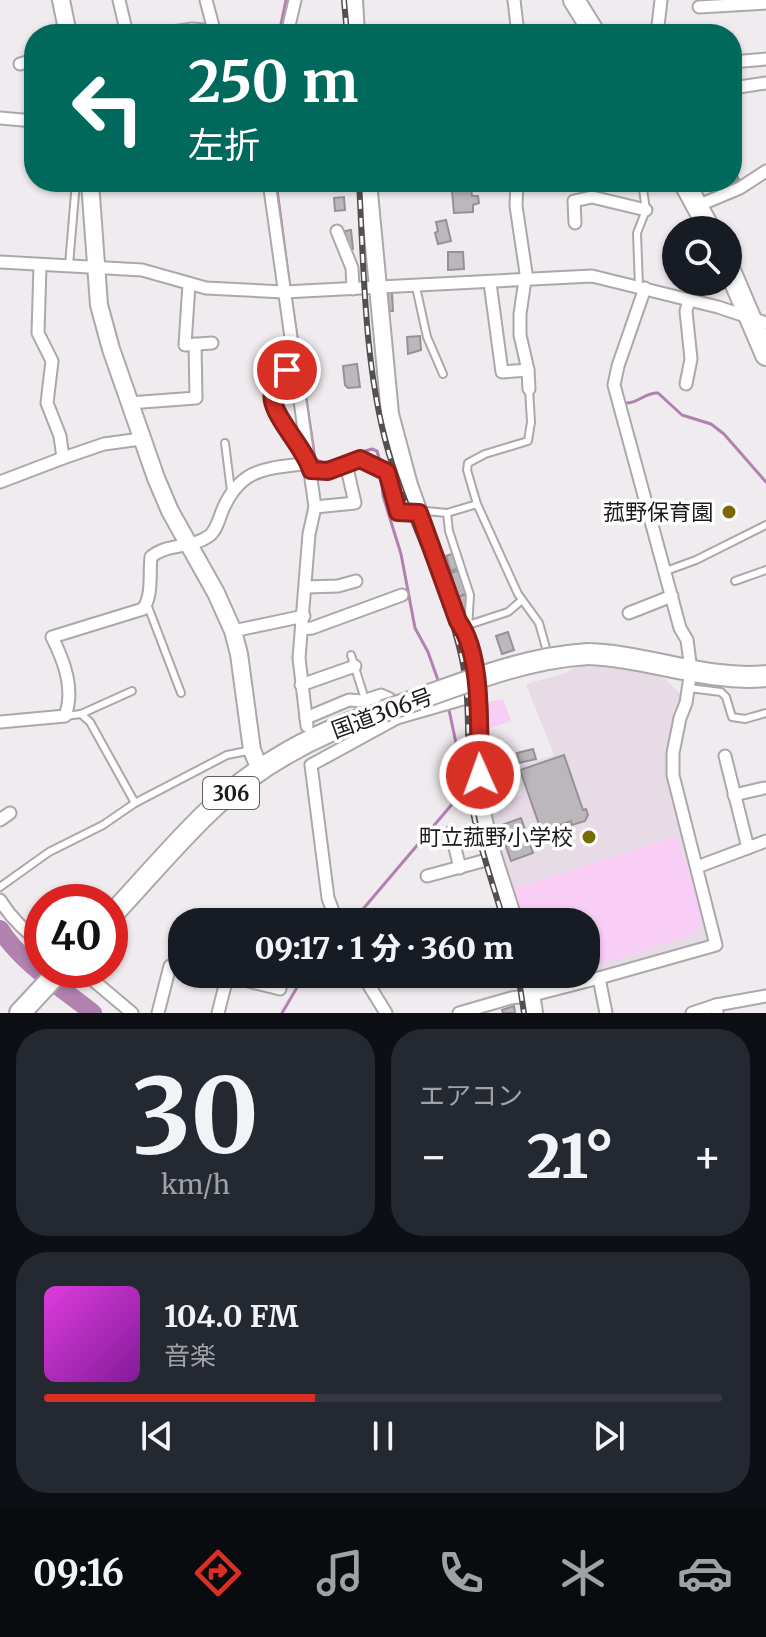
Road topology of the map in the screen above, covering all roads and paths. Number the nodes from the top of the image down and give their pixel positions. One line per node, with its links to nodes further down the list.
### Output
1 (61, 0): 11 (street)
2 (119, 0): 12 (street)
3 (206, 0): 13 (street)
4 (295, 0): 14 (street)
5 (354, 0): 15 (street)
6 (514, 0): 16 (street)
7 (574, 0): 17 (highway)
8 (661, 0): 18 (street)
9 (766, 3): 10 (street)
10 (699, 7)
11 (66, 24)
12 (125, 24)
13 (212, 24)
14 (289, 24)
15 (355, 24)
16 (517, 24)
17 (589, 24)
18 (658, 24)
19 (766, 59): 20 (street)
20 (742, 61)
21 (24, 63): 22 (street)
22 (20, 64)
23 (766, 83): 24 (street)
24 (742, 87)
25 (0, 118): 26 (street)
26 (24, 120)
27 (766, 171): 28 (street)
28 (742, 187)
29 (75, 192): 43 (lane)
30 (91, 192): 45 (street)
31 (271, 192): 54 (street)
32 (369, 192): 52 (street)
33 (517, 192): 46 (street)
34 (643, 192): 38 (lane)
35 (689, 192): 37 (highway)
36 (730, 192): 37 (street)
37 (697, 206): 39 (highway)
38 (646, 210): 40 (street); 50 (lane)
39 (702, 216)
40 (575, 223)
41 (337, 231): 51 (street)
42 (0, 262): 44 (street)
43 (69, 265): 44 (street); 45 (street)
44 (40, 266): 68 (street)
45 (96, 267): 48 (street); 65 (street)
46 (526, 281): 47 (street); 50 (street); 61 (street)
47 (490, 283): 49 (street); 61 (street)
48 (189, 284): 54 (street); 58 (street)
49 (416, 287): 52 (street); 62 (lane)
50 (642, 288): 55 (street); 81 (street)
51 (353, 289): 52 (street); 54 (street)
52 (377, 289): 76 (street)
53 (742, 290): 56 (highway)
54 (289, 292): 60 (street)
55 (689, 300): 56 (street); 63 (street)
56 (760, 321): 59 (highway)
57 (212, 343): 58 (street)
58 (195, 344): 65 (street)
59 (766, 355)
60 (294, 363): 70 (street); 70 (street)
61 (528, 370): 64 (street)
62 (443, 374)
63 (686, 384)
64 (529, 389): 73 (lane)
65 (129, 403): 66 (street)
66 (141, 439): 68 (street); 79 (street)
67 (225, 443): 72 (lane)
68 (63, 458): 71 (street)
69 (346, 464): 70 (street); 74 (street); 75 (street)
70 (310, 466): 72 (street); 74 (street)
71 (0, 482)
72 (231, 492): 79 (street)
73 (477, 504): 77 (lane); 87 (lane)
74 (315, 507): 84 (street)
75 (398, 512): 76 (lane)
76 (419, 513): 77 (lane); 91 (street)
77 (447, 513): 91 (lane)
78 (766, 525): 81 (lane)
79 (189, 544): 88 (street); 92 (street)
80 (766, 570): 83 (lane)
81 (666, 571): 86 (street)
82 (356, 581): 84 (street)
83 (735, 581)
84 (306, 587): 90 (street)
85 (402, 595): 90 (street)
86 (672, 596): 89 (street); 96 (street)
87 (522, 600): 91 (lane); 93 (lane)
88 (147, 604): 99 (lane); 105 (street)
89 (629, 613)
90 (303, 622): 92 (street); 97 (street)
91 (468, 629): 101 (street)
92 (233, 631): 108 (street)
93 (546, 648)
94 (353, 661): 97 (street); 100 (lane)
95 (766, 676): 96 (highway, 国道306号 / 306)
96 (690, 679): 102 (lane); 104 (highway, 国道306号 / 306, bridge); 116 (street)
97 (301, 685): 104 (street)
98 (132, 691): 103 (lane)
99 (181, 693)
100 (363, 693)
101 (477, 695): 104 (street); 115 (street)
102 (766, 713)
103 (81, 714): 105 (lane); 111 (lane)
104 (390, 715): 108 (highway, 国道306号 / 306); 122 (street)
105 (65, 716): 106 (street)
106 (0, 722)
107 (725, 756): 110 (street)
108 (256, 760): 111 (lane); 120 (highway, 国道306号 / 306)
109 (764, 788): 110 (street)
110 (734, 795): 114 (street)
111 (135, 803): 119 (lane)
112 (451, 832): 117 (street)
113 (766, 841): 114 (street)
114 (748, 848): 116 (street)
115 (494, 858): 117 (street); 123 (street)
116 (697, 867): 126 (street)
117 (460, 868): 118 (street)
118 (427, 876)
119 (0, 887)
120 (128, 898)
121 (0, 900): 124 (street)
122 (330, 908)
123 (510, 908)
124 (24, 931)
125 (168, 974): 141 (street)
126 (600, 978)
127 (600, 983): 146 (street)
128 (43, 988): 139 (highway)
129 (102, 988): 140 (street)
130 (225, 988): 142 (street)
131 (276, 988): 135 (street)
132 (371, 988): 143 (street)
133 (531, 988): 136 (street)
134 (560, 988): 136 (street)
135 (280, 989)
136 (533, 995): 144 (street); 145 (street)
137 (766, 996): 138 (street)
138 (716, 1009): 147 (street)
139 (20, 1013)
140 (132, 1013)
141 (158, 1013)
142 (218, 1013)
143 (386, 1013)
144 (459, 1013)
145 (534, 1013)
146 (606, 1013)
147 (692, 1013)

